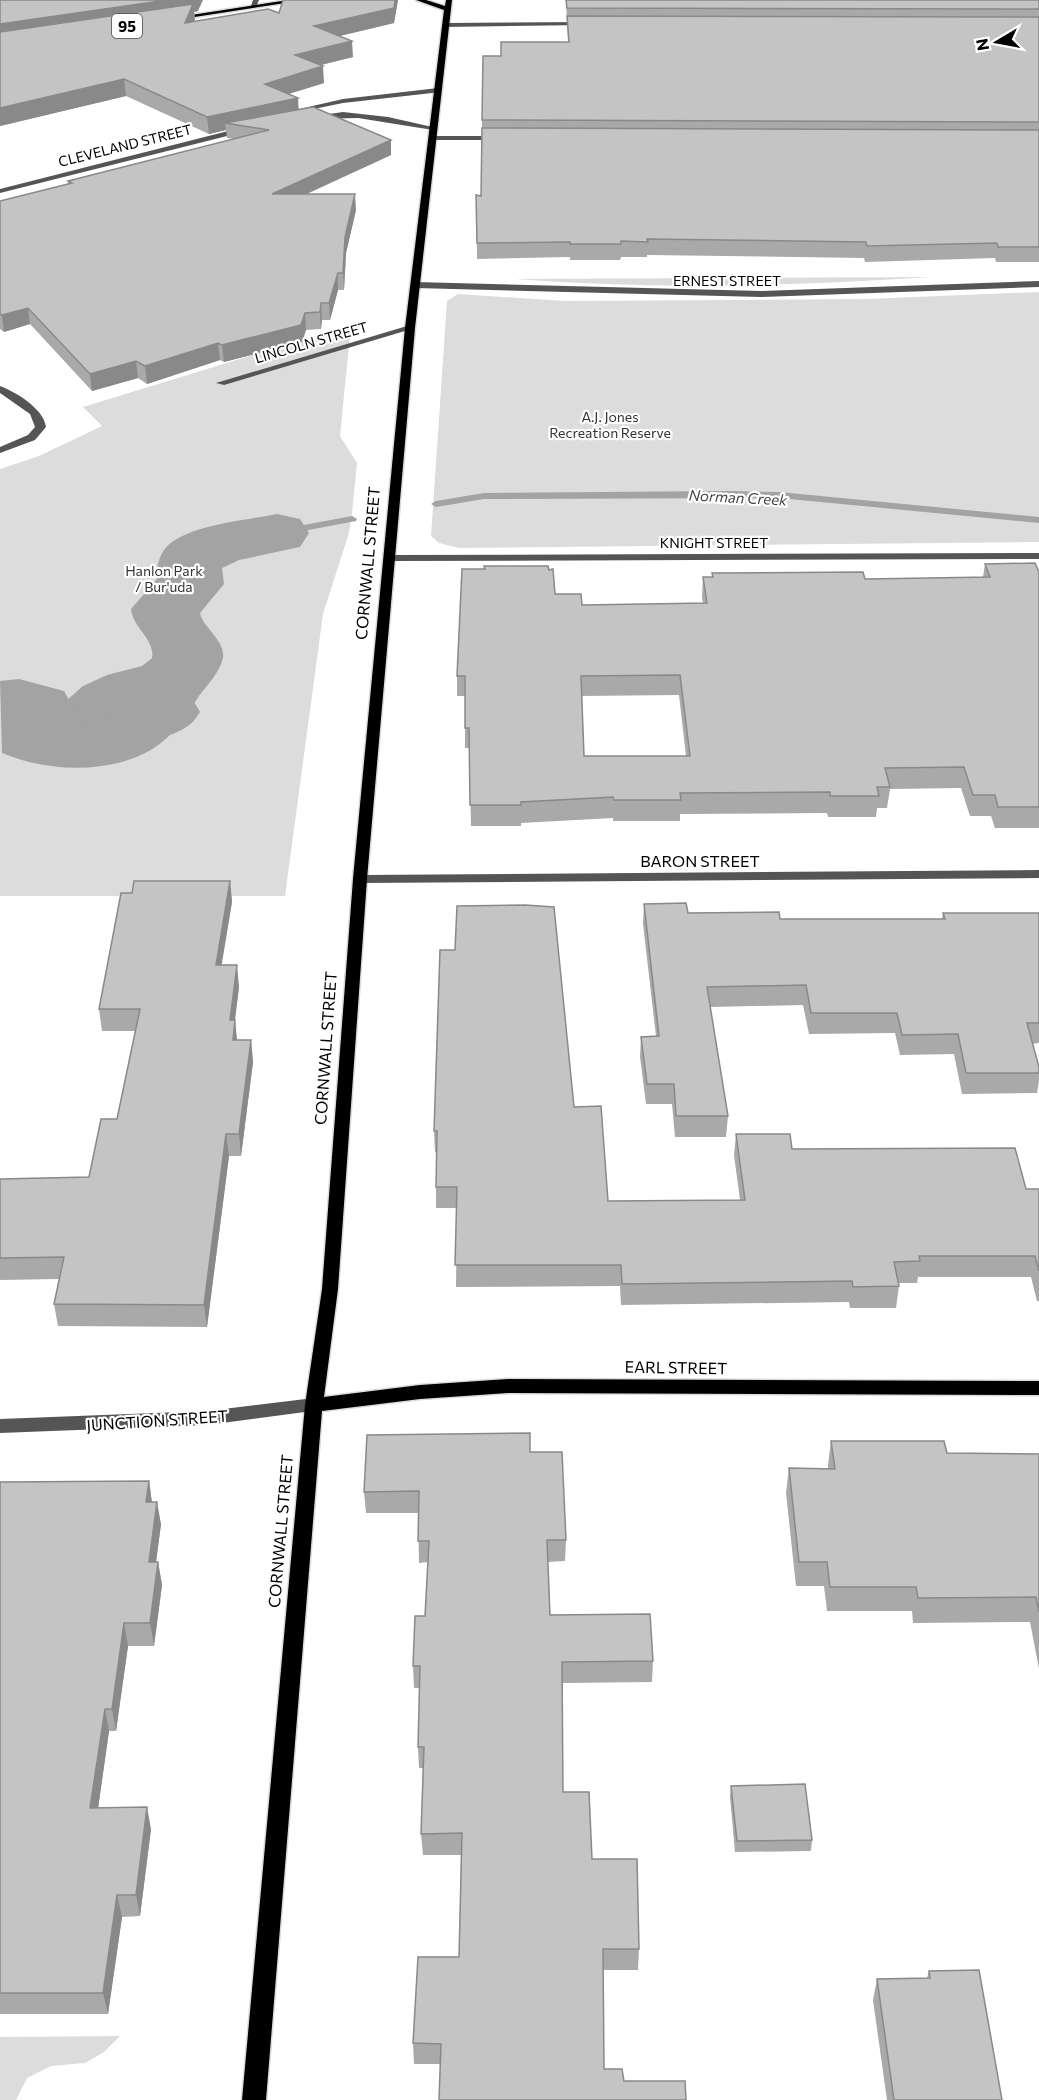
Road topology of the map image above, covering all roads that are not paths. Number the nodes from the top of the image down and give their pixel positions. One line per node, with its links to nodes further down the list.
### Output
1 (302, 0): 4 (main road, 95)
2 (419, 0): 5 (main road)
3 (449, 0): 5 (main road, CORNWALL STREET)
4 (255, 3): 6 (main road, 95)
5 (448, 9): 8 (main road, CORNWALL STREET)
6 (164, 20)
7 (598, 24): 8 (street)
8 (445, 25): 9 (main road, CORNWALL STREET)
9 (438, 90): 10 (street); 13 (main road, CORNWALL STREET)
10 (287, 114)
11 (300, 120): 13 (street)
12 (257, 126): 15 (street, CLEVELAND STREET)
13 (433, 133): 14 (street); 17 (main road, CORNWALL STREET)
14 (508, 138)
15 (0, 191)
16 (1039, 284): 17 (street, ERNEST STREET)
17 (415, 285): 18 (main road, CORNWALL STREET)
18 (410, 328): 19 (street, LINCOLN STREET); 23 (main road, CORNWALL STREET)
19 (221, 383)
20 (0, 389): 21 (street)
21 (0, 450)
22 (1039, 556): 23 (street, KNIGHT STREET)
23 (390, 558): 25 (main road, CORNWALL STREET)
24 (1039, 874): 25 (street, BARON STREET)
25 (360, 879): 27 (main road, CORNWALL STREET)
26 (1039, 1388): 27 (main road, EARL STREET)
27 (314, 1405): 28 (street, JUNCTION STREET); 29 (main road, CORNWALL STREET)
28 (0, 1426)
29 (254, 2100)

